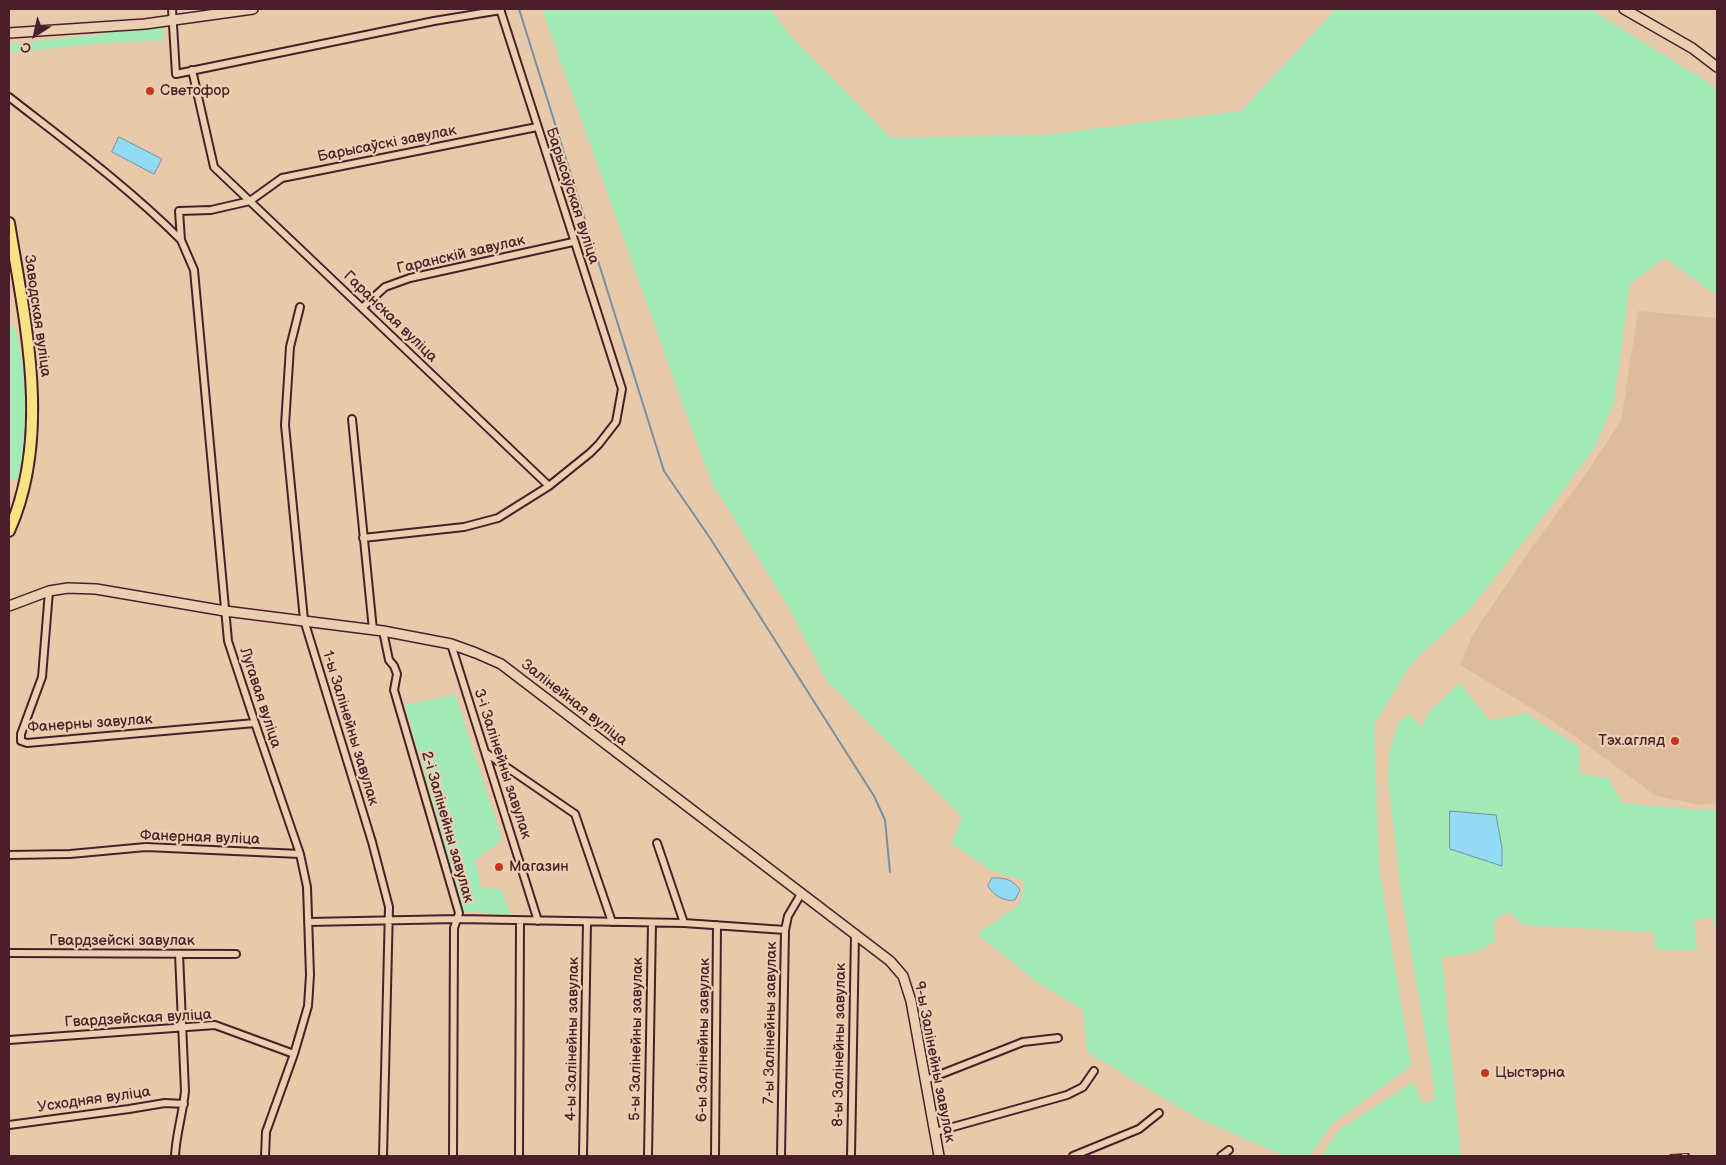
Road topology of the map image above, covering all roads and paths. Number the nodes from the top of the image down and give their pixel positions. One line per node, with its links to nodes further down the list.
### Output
1 (172, 9): 5 (street)
2 (253, 9): 5 (street)
3 (1624, 9): 7 (street)
4 (500, 10): 8 (street, Барысаўская вуліца); 10 (street, Барысаўская вуліца)
5 (172, 20): 6 (street); 8 (street, Барысаўская вуліца)
6 (9, 33)
7 (1717, 67)
8 (192, 70): 11 (street, Гаранская вуліца)
9 (9, 97): 13 (street)
10 (537, 127): 11 (street, Барысаўскі завулак); 14 (street, Барысаўская вуліца)
11 (250, 201): 13 (street); 16 (street, Гаранская вуліца)
12 (9, 223): 19 (main road, Заводская вуліца)
13 (181, 240): 23 (street, Лугавая вуліца)
14 (573, 242): 16 (street, Гаранскій завулак); 18 (street, Барысаўская вуліца)
15 (300, 306): 24 (street, 1-ы Залінейны завулак)
16 (362, 308): 18 (street, Гаранская вуліца)
17 (352, 420): 20 (street)
18 (549, 486): 20 (street)
19 (9, 531)
20 (363, 538): 25 (street)
21 (49, 591): 22 (street); 23 (street); 28 (street, Фанерны завулак)
22 (9, 606)
23 (225, 611): 24 (street, Залінейная вуліца); 28 (street, Лугавая вуліца)
24 (304, 620): 25 (street, Залінейная вуліца); 35 (street, 1-ы Залінейны завулак)
25 (373, 630): 26 (street, Залінейная вуліца)
26 (383, 631): 27 (street, Залінейная вуліца); 34 (street, 2-і Залінейны завулак)
27 (451, 644): 29 (street, 3-і Залінейны завулак); 33 (street, Залінейная вуліца)
28 (255, 723): 32 (street, Лугавая вуліца)
29 (486, 753): 37 (street, 3-і Залінейны завулак); 40 (street)
30 (657, 843): 42 (street)
31 (9, 854): 32 (street, Фанерная вуліца)
32 (300, 854): 38 (street, Лугавая вуліца)
33 (801, 894): 44 (street, 7-ы Залінейны завулак); 45 (street, Залінейная вуліца)
34 (456, 919): 35 (street); 36 (street); 63 (street, 2-і Залінейны завулак)
35 (388, 920): 38 (street); 62 (street, 1-ы Залінейны завулак)
36 (520, 920): 37 (street); 64 (street)
37 (538, 921): 39 (street)
38 (308, 922): 52 (street, Лугавая вуліца)
39 (587, 922): 40 (street); 65 (street, 4-ы Залінейны завулак)
40 (612, 922): 41 (street)
41 (652, 923): 42 (street); 66 (street, 5-ы Залінейны завулак)
42 (684, 923): 43 (street)
43 (718, 925): 44 (street); 67 (street, 6-ы Залінейны завулак)
44 (785, 930): 68 (street, 7-ы Залінейны завулак)
45 (855, 934): 54 (street, 9-ы Залінейны завулак); 69 (street, 8-ы Залінейны завулак)
46 (9, 953): 47 (street, Гвардзейскі завулак)
47 (179, 954): 48 (street, Гвардзейскі завулак); 49 (street)
48 (236, 954)
49 (181, 1027): 51 (street, Гвардзейская вуліца); 52 (street, Гвардзейская вуліца); 55 (street)
50 (1058, 1038): 54 (street)
51 (9, 1040)
52 (294, 1054): 61 (street, Лугавая вуліца)
53 (1094, 1071): 58 (street)
54 (926, 1080): 58 (street, 9-ы Залінейны завулак)
55 (184, 1104): 57 (street, Усходняя вуліца); 60 (street)
56 (1158, 1113): 71 (street)
57 (9, 1124)
58 (935, 1132): 70 (street, 9-ы Залінейны завулак)
59 (1229, 1150): 72 (street)
60 (175, 1156)
61 (265, 1156)
62 (384, 1156)
63 (453, 1156)
64 (519, 1156)
65 (583, 1156)
66 (648, 1156)
67 (715, 1156)
68 (781, 1156)
69 (851, 1156)
70 (939, 1156)
71 (1073, 1156)
72 (1221, 1156)

